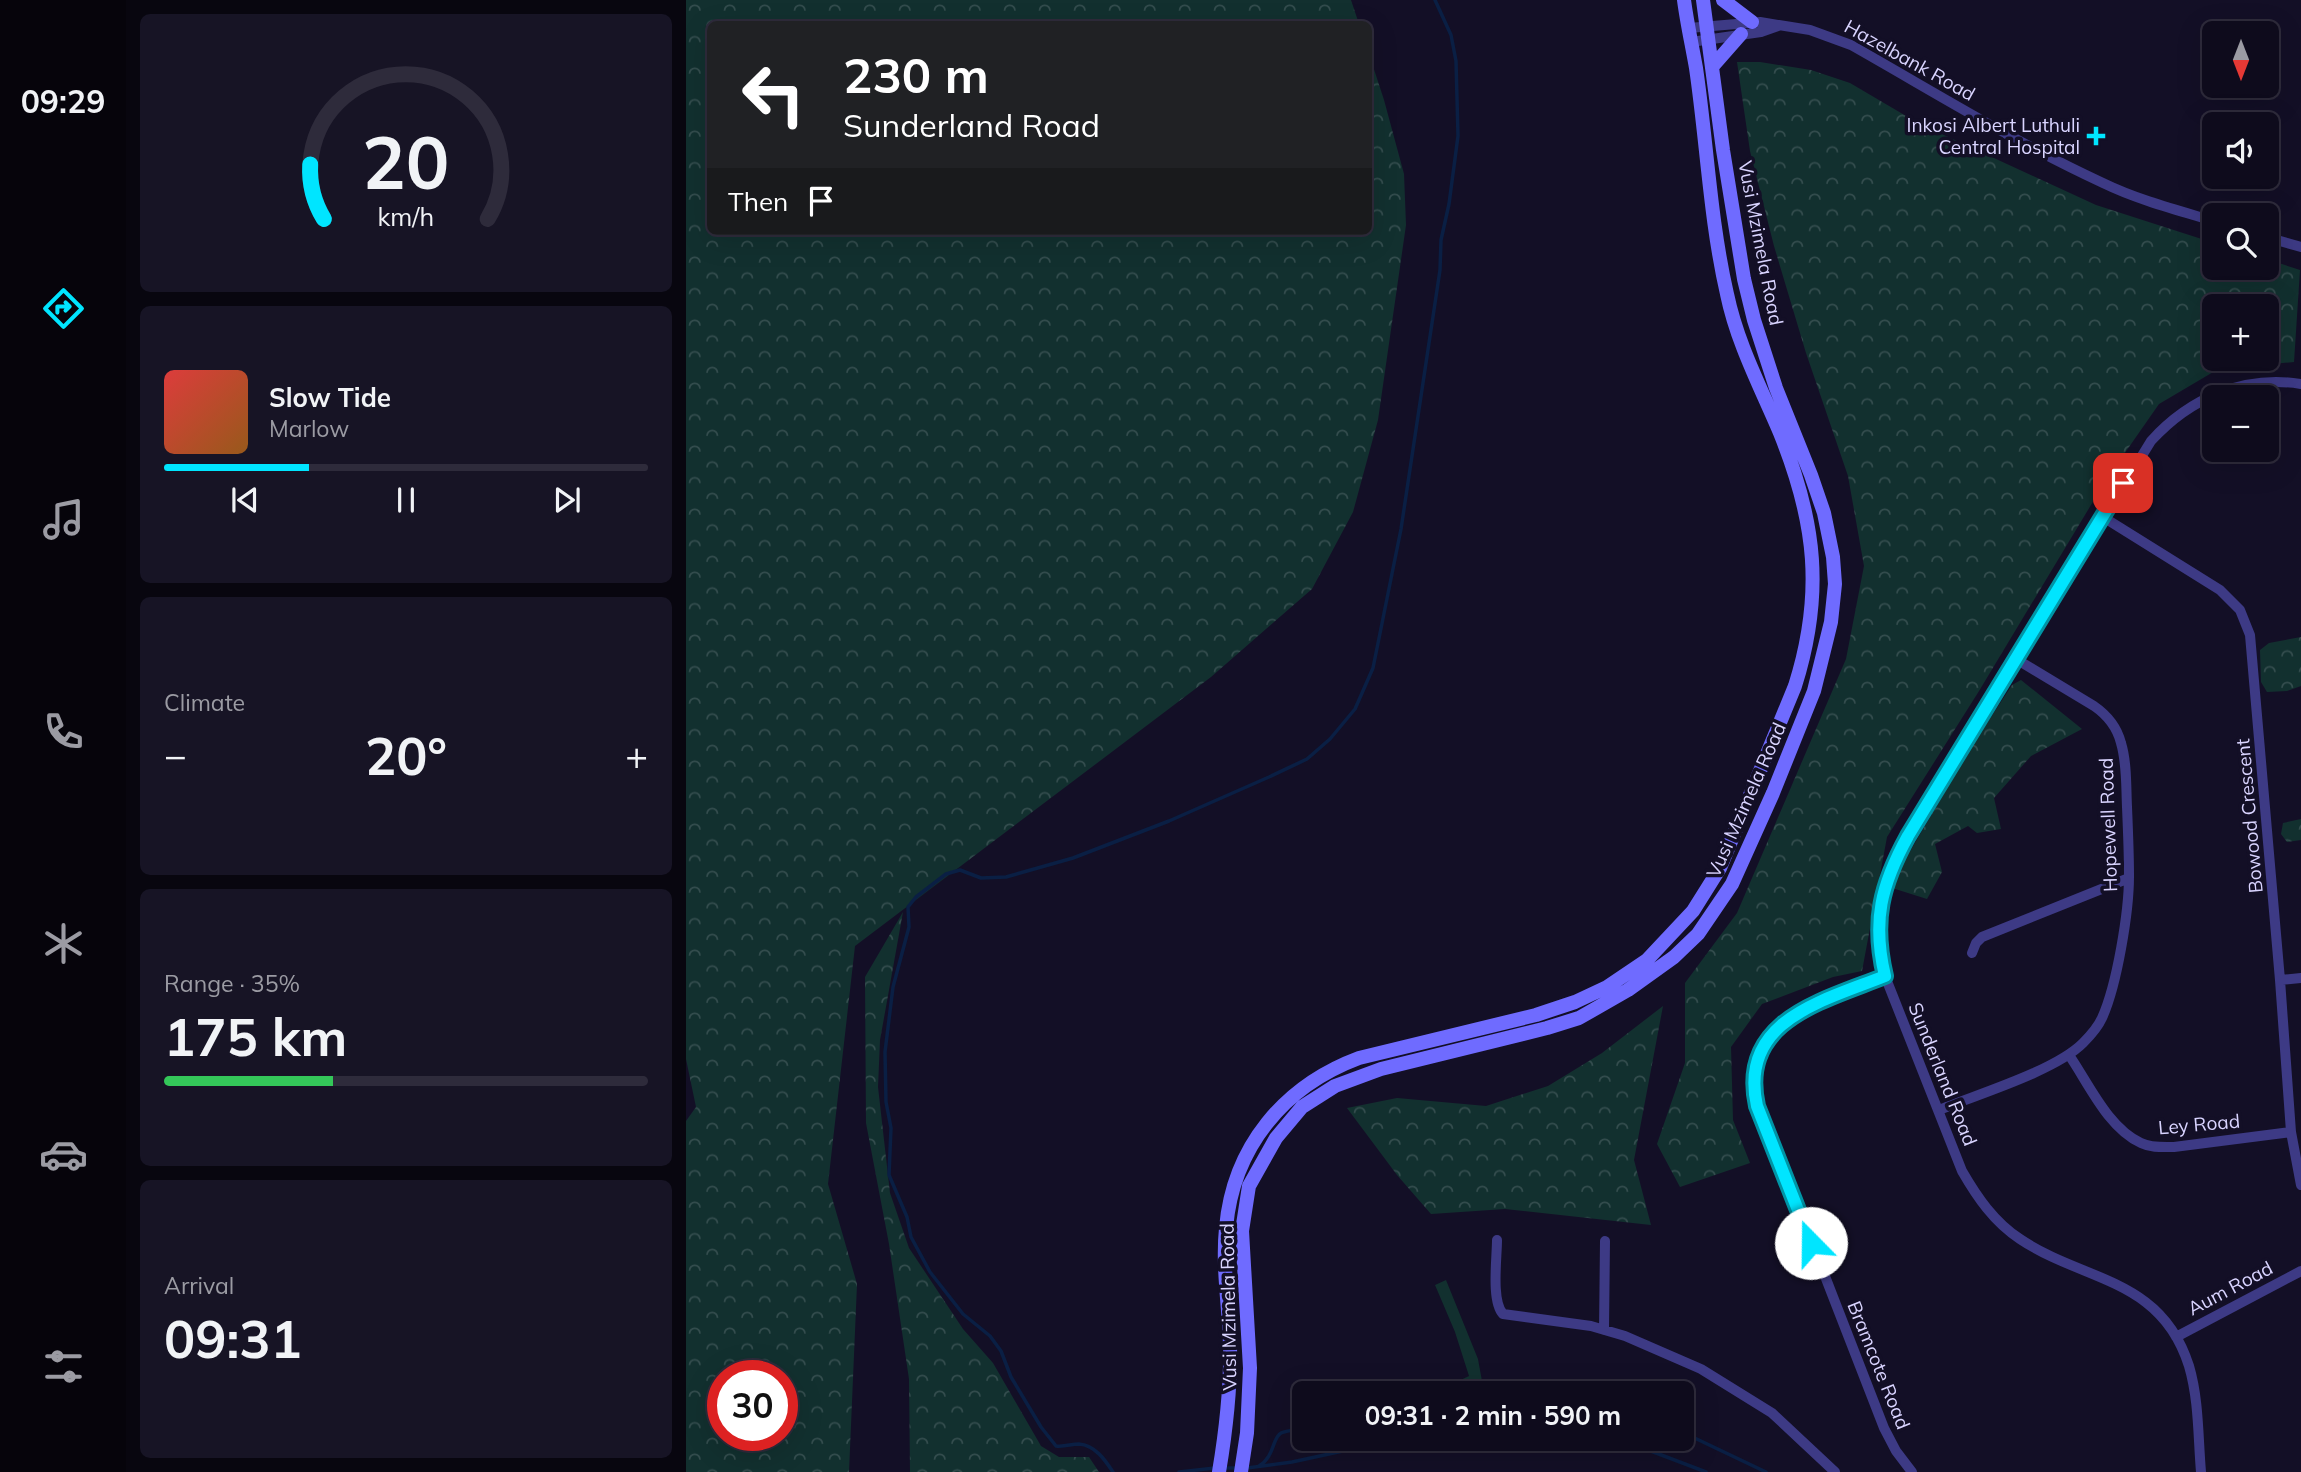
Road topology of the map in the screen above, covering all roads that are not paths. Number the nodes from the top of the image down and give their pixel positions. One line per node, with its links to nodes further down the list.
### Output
1 (1684, 0): 8 (main road, Vusi Mzimela Road)
2 (1703, 0): 6 (main road, Vusi Mzimela Road)
3 (1723, 0): 4 (main road)
4 (1752, 22): 5 (street, Hazelbank Road); 6 (street, Hazelbank Road)
5 (1778, 26): 7 (street, Hazelbank Road); 10 (street, Hazelbank Road)
6 (1708, 33): 7 (street, Hazelbank Road); 8 (street, Hazelbank Road); 9 (main road, Vusi Mzimela Road)
7 (1741, 34): 9 (main road)
8 (1690, 35): 30 (main road, Vusi Mzimela Road)
9 (1713, 67): 31 (main road, Vusi Mzimela Road)
10 (2202, 217)
11 (2279, 241): 12 (street)
12 (2301, 247)
13 (2301, 384): 14 (street, Sunderland Road)
14 (2104, 517): 15 (street, Sunderland Road); 20 (street, Bowood Crescent)
15 (2016, 659): 16 (street, Hopewell Road); 18 (street, Sunderland Road)
16 (2129, 878): 17 (street); 21 (street, Hopewell Road)
17 (1972, 953)
18 (1885, 976): 22 (street, Sunderland Road); 33 (street, Bramcote Road)
19 (2301, 978): 20 (street)
20 (2280, 980): 23 (street, Bowood Crescent)
21 (2069, 1055): 22 (street, Hopewell Road); 23 (street, Ley Road)
22 (1939, 1110): 29 (street, Sunderland Road)
23 (2291, 1132): 24 (street, Bowood Crescent)
24 (2301, 1185)
25 (1497, 1240): 28 (street)
26 (1605, 1241): 28 (street)
27 (2301, 1271): 29 (street, Aum Road)
28 (1604, 1329): 32 (street)
29 (2176, 1337): 34 (street, Sunderland Road)
30 (1219, 1472)
31 (1241, 1472)
32 (1835, 1472)
33 (1912, 1472)
34 (2201, 1472)

